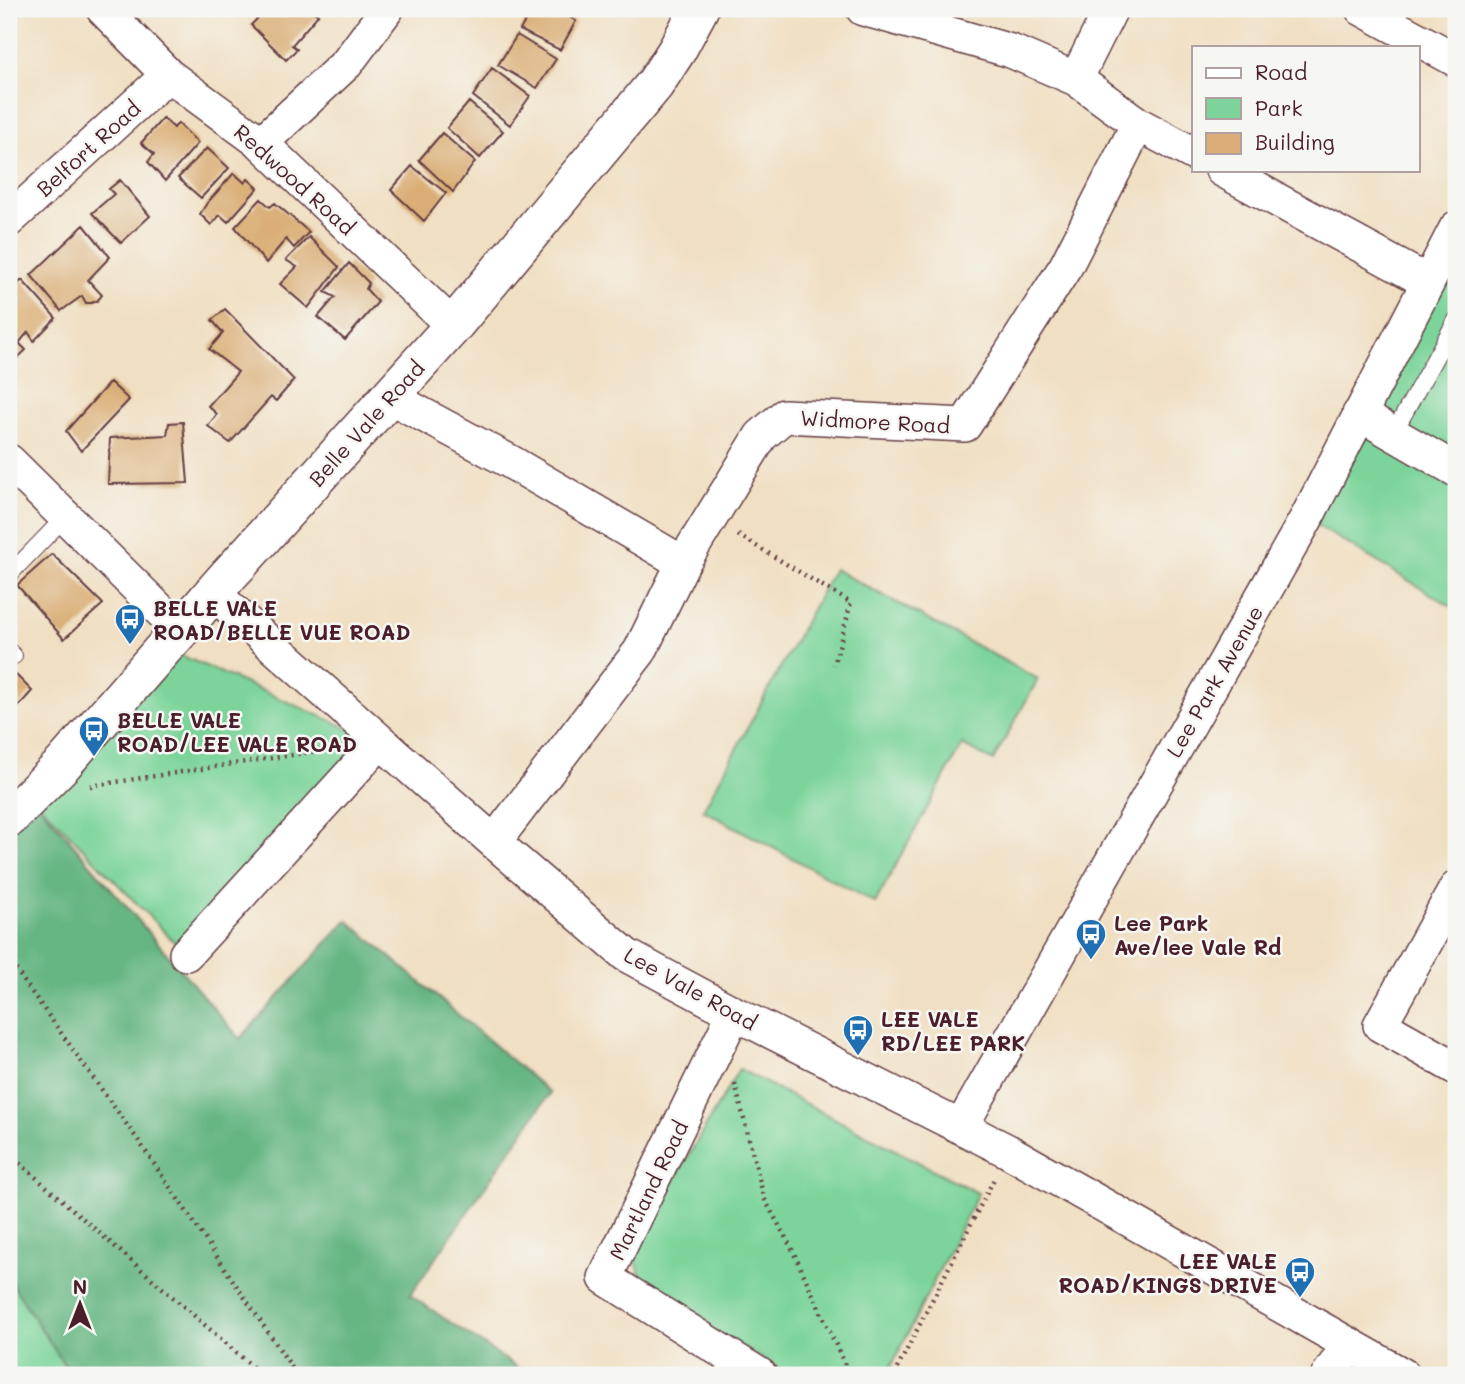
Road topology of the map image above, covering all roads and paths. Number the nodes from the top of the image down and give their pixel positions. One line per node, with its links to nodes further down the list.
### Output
1 (103, 9): 8 (street, Redwood Road)
2 (387, 9): 11 (street)
3 (699, 9): 18 (main road, Belle Vale Road)
4 (863, 9): 9 (street)
5 (1111, 9): 9 (street)
6 (1362, 9): 7 (street)
7 (1456, 60)
8 (168, 75): 11 (street, Redwood Road); 14 (street, Belfort Road)
9 (1076, 79): 10 (street)
10 (1138, 124): 12 (street); 25 (street, Widmore Road)
11 (261, 143): 18 (street, Redwood Road)
12 (1192, 154)
13 (1226, 172): 16 (street)
14 (9, 220)
15 (1456, 228): 16 (street, Lee Park Avenue)
16 (1428, 282): 20 (street, Lee Park Avenue)
17 (1456, 320): 21 (lane)
18 (453, 326): 19 (main road, Belle Vale Road)
19 (390, 397): 26 (street); 28 (main road, Belle Vale Road)
20 (1359, 414): 21 (street); 41 (street, Lee Park Avenue)
21 (1393, 434): 23 (street)
22 (9, 461): 24 (street)
23 (1456, 470)
24 (66, 516): 27 (lane); 29 (street)
25 (710, 519): 26 (street, Widmore Road); 30 (path)
26 (683, 563): 34 (street, Widmore Road)
27 (9, 575)
28 (212, 592): 29 (main road, Belle Vale Road); 31 (street, Lee Vale Road)
29 (181, 631): 33 (main road, Belle Vale Road)
30 (834, 665)
31 (380, 742): 32 (path); 34 (street, Lee Vale Road); 36 (street)
32 (84, 787)
33 (9, 818)
34 (494, 842): 38 (street, Lee Vale Road)
35 (1456, 888): 40 (street)
36 (186, 954)
37 (9, 957): 46 (path)
38 (734, 1013): 39 (street, Martland Road); 41 (street, Lee Vale Road)
39 (712, 1058): 47 (street, Martland Road); 48 (path)
40 (1456, 1068)
41 (961, 1127): 42 (street, Lee Vale Road)
42 (1008, 1151): 44 (street, Lee Vale Road); 49 (path)
43 (9, 1154): 45 (path)
44 (1349, 1344): 50 (street); 51 (street, Lee Vale Road)
45 (262, 1375)
46 (297, 1375)
47 (760, 1375)
48 (847, 1375)
49 (894, 1375)
50 (1328, 1375)
51 (1403, 1375)

